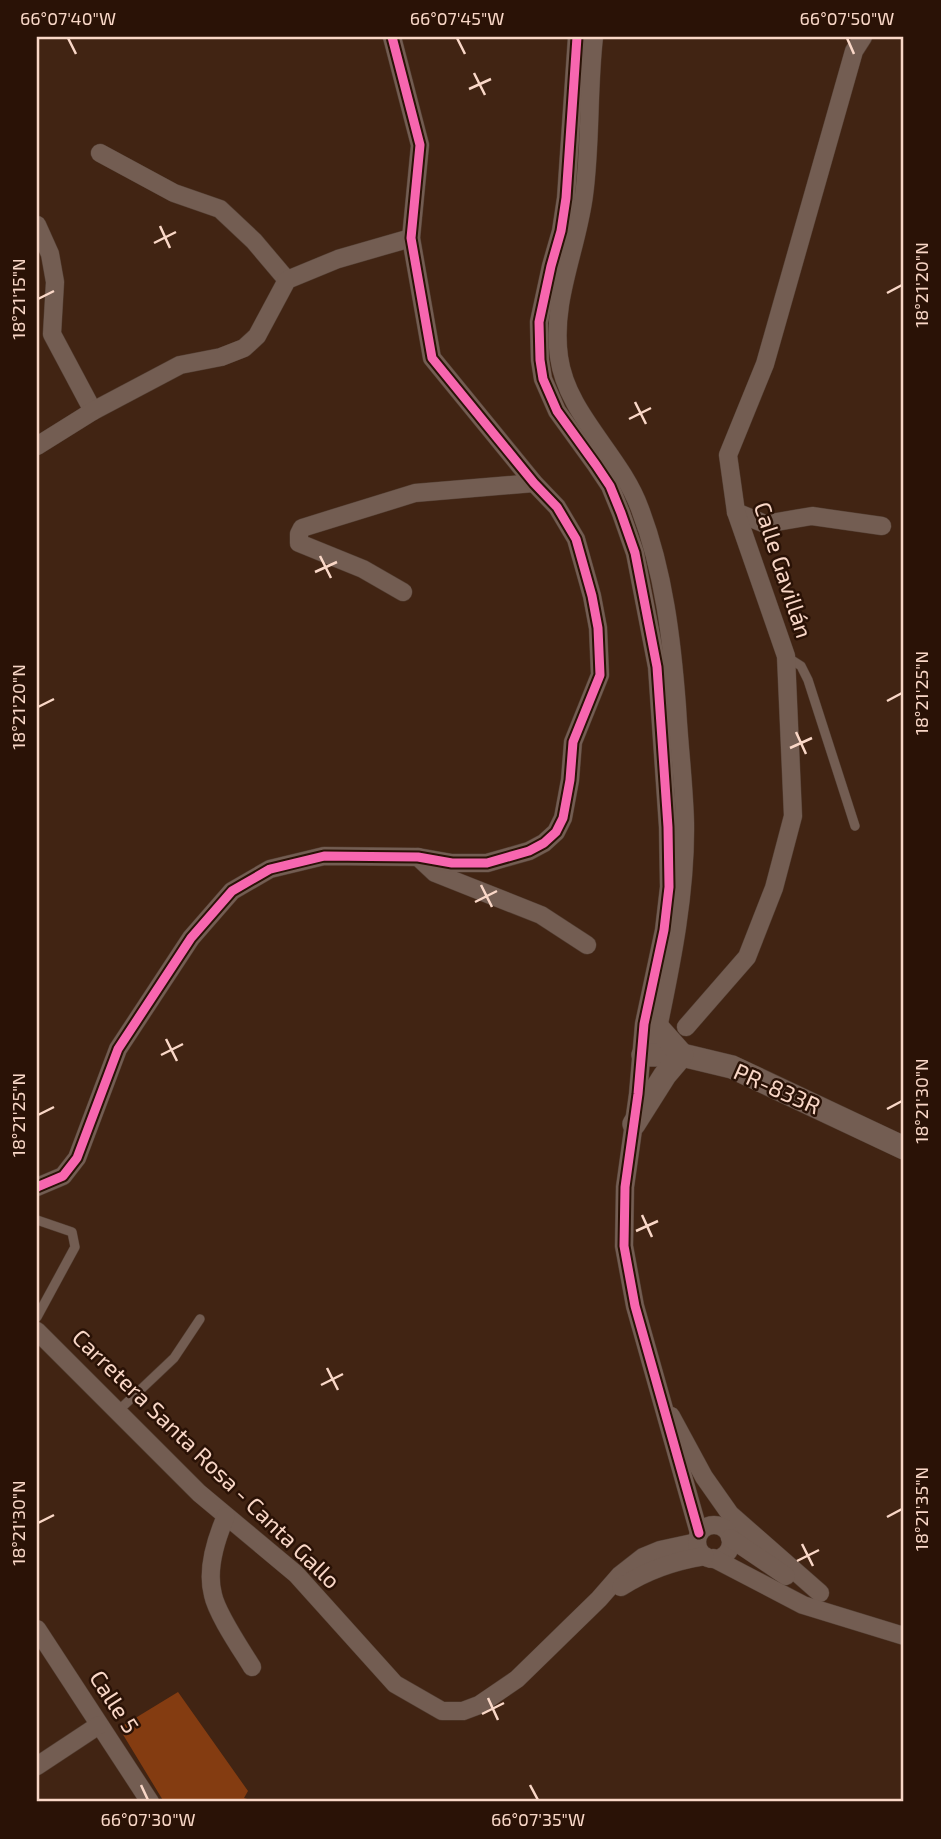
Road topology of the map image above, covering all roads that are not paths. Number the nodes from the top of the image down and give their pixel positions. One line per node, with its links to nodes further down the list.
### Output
1 (392, 37): 7 (street)
2 (577, 37): 21 (street)
3 (594, 37): 20 (street)
4 (863, 37): 12 (street, Calle Gavillán)
5 (100, 153): 8 (street)
6 (37, 225): 9 (street)
7 (411, 238): 8 (street); 11 (street)
8 (287, 280): 9 (street)
9 (93, 411): 10 (street)
10 (37, 446)
11 (534, 483): 14 (street); 17 (street)
12 (736, 512): 13 (street); 15 (street, Calle Gavillán)
13 (882, 526)
14 (403, 592)
15 (786, 656): 16 (lane); 19 (street, Calle Gavillán)
16 (855, 826)
17 (418, 858): 18 (street); 25 (street)
18 (587, 945)
19 (686, 1027)
20 (658, 1028): 21 (street); 22 (street)
21 (643, 1055): 22 (street, PR-833R / PR-833R); 23 (street)
22 (682, 1055): 23 (street); 24 (street, PR-833R / PR-833R)
23 (634, 1124): 30 (street)
24 (904, 1147)
25 (37, 1187)
26 (37, 1220): 27 (lane)
27 (37, 1317)
28 (200, 1319): 31 (lane)
29 (37, 1331): 31 (street, Carretera Santa Rosa - Canta Gallo)
30 (665, 1407): 32 (street); 35 (street)
31 (118, 1411): 33 (street, Carretera Santa Rosa - Canta Gallo)
32 (695, 1460): 34 (street); 36 (street)
33 (226, 1516): 35 (street, Carretera Santa Rosa - Canta Gallo); 40 (street)
34 (728, 1534): 35 (street); 35 (street, Carretera Santa Rosa - Canta Gallo); 36 (street)
35 (704, 1547): 37 (street)
36 (820, 1593): 37 (street)
37 (860, 1622): 39 (street)
38 (37, 1629): 41 (street, Calle 5)
39 (904, 1636)
40 (252, 1667)
41 (99, 1725): 42 (street); 43 (street, Calle 5)
42 (37, 1766)
43 (150, 1802)

